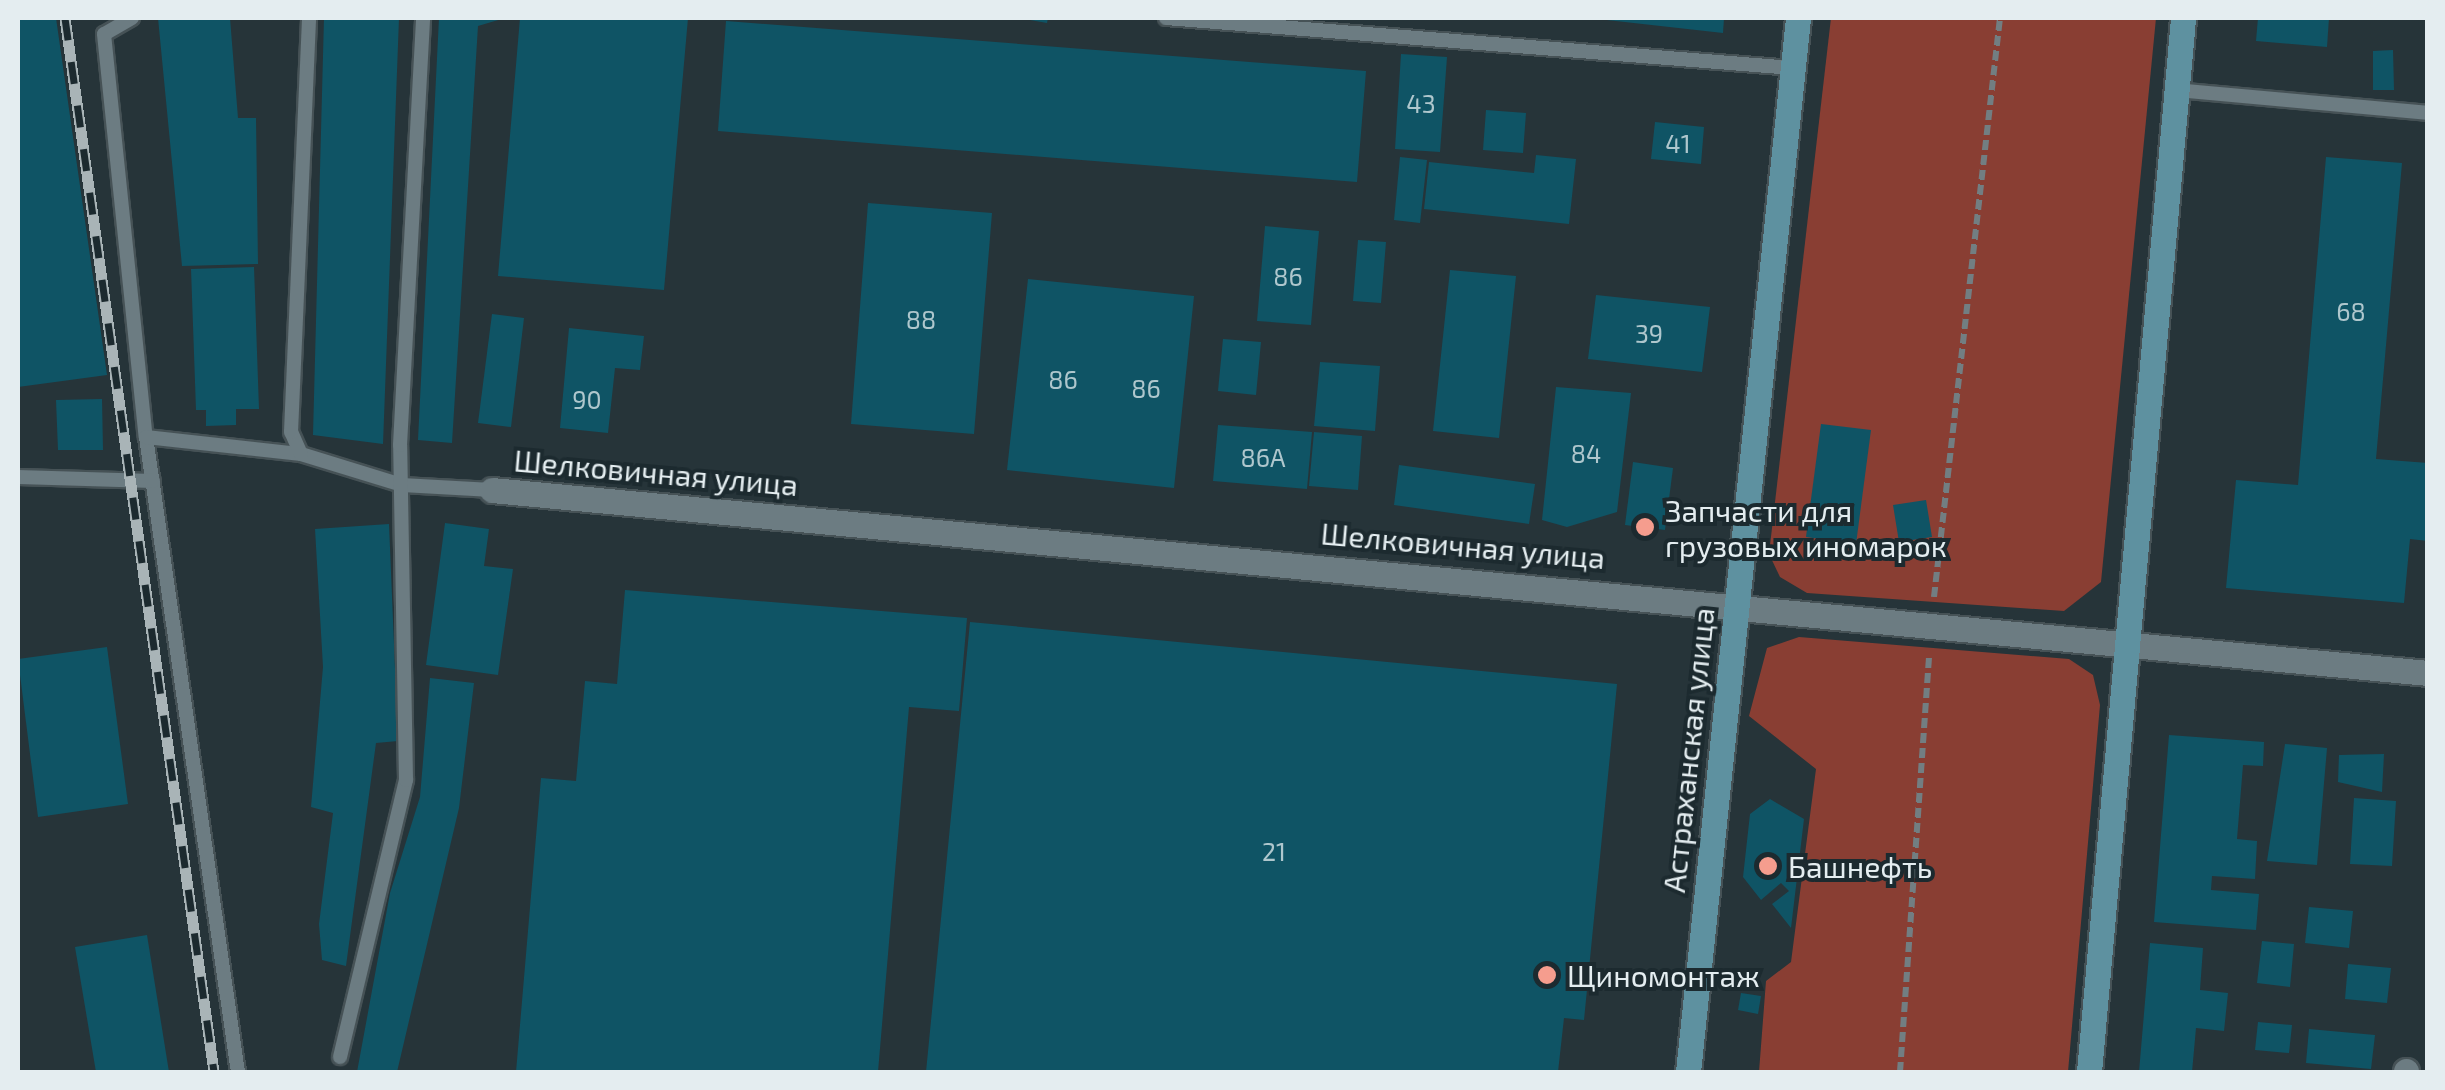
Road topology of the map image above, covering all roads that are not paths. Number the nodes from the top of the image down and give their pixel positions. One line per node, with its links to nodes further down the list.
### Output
1 (132, 18): 10 (lane)
2 (309, 18): 11 (lane)
3 (423, 18): 14 (lane)
4 (1166, 18): 7 (lane)
5 (1798, 18): 7 (main road, Астраханская улица)
6 (2183, 18): 8 (main road)
7 (1793, 68): 16 (main road, Астраханская улица)
8 (2176, 90): 9 (lane); 17 (main road)
9 (2428, 113)
10 (146, 437): 11 (lane); 13 (lane)
11 (302, 454): 14 (lane)
12 (18, 477): 13 (lane)
13 (153, 481): 20 (lane)
14 (402, 485): 15 (lane); 19 (lane)
15 (492, 490): 16 (street, Шелковичная улица)
16 (1735, 608): 17 (street, Шелковичная улица); 21 (main road, Астраханская улица)
17 (2123, 643): 18 (street, Шелковичная улица); 22 (main road)
18 (2428, 673)
19 (340, 1057)
20 (238, 1072)
21 (1688, 1072)
22 (2089, 1072)

